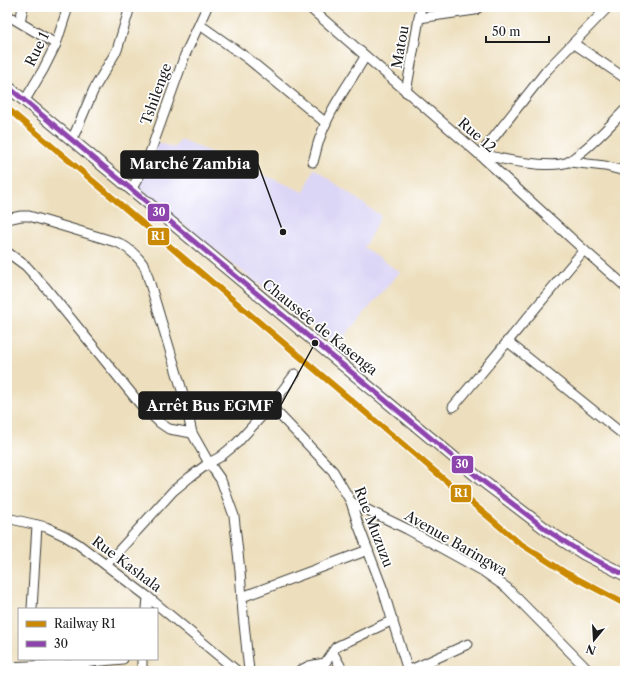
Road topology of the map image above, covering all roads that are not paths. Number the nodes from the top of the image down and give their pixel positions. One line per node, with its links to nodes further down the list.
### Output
1 (23, 7): 11 (street)
2 (68, 7): 14 (street, Rue 1)
3 (130, 7): 22 (street)
4 (207, 7): 12 (street, Tshilenge)
5 (309, 7): 15 (street, Rue 12)
6 (421, 7): 10 (street, Matou)
7 (479, 7): 10 (street)
8 (608, 7): 13 (street)
9 (7, 15): 11 (street)
10 (419, 18): 18 (street, Matou)
11 (20, 22): 14 (street)
12 (200, 25): 21 (street); 27 (street, Tshilenge)
13 (573, 43): 16 (street); 23 (street)
14 (56, 44): 19 (street, Rue 1)
15 (365, 57): 18 (street, Rue 12); 21 (street)
16 (625, 78)
17 (7, 86): 19 (main road, Chaussée de Kasenga)
18 (406, 92): 23 (street, Rue 12)
19 (25, 100): 22 (main road, Chaussée de Kasenga)
20 (625, 110): 25 (street)
21 (326, 123): 24 (street)
22 (72, 140): 27 (main road, Chaussée de Kasenga)
23 (481, 154): 25 (street); 29 (street, Rue 12)
24 (313, 162)
25 (570, 162): 26 (street)
26 (625, 171)
27 (132, 190): 44 (main road, Chaussée de Kasenga)
28 (7, 219): 36 (street)
29 (584, 250): 31 (street, Rue 12); 32 (street)
30 (7, 252): 36 (street)
31 (625, 286)
32 (507, 341): 35 (street); 37 (street)
33 (295, 374): 34 (street)
34 (271, 406): 38 (street); 39 (street, Rue Muzuzu)
35 (452, 407)
36 (192, 433): 38 (street)
37 (625, 436)
38 (209, 463): 43 (street); 46 (street)
39 (351, 502): 42 (street, Rue Muzuzu); 63 (street, Avenue Baringwa)
40 (7, 518): 41 (street, Rue Kashala)
41 (37, 525): 43 (street, Rue Kashala); 47 (street)
42 (368, 550): 46 (street); 49 (street, Rue Muzuzu)
43 (106, 565): 45 (street, Rue Kashala)
44 (625, 575)
45 (148, 597): 48 (street); 58 (street, Rue Kashala)
46 (242, 597): 59 (street)
47 (32, 608)
48 (147, 608)
49 (393, 620): 51 (street); 62 (street, Rue Muzuzu)
50 (468, 644): 62 (street)
51 (333, 653): 60 (street); 61 (street)
52 (117, 660): 56 (street)
53 (142, 660): 57 (street)
54 (23, 663): 55 (street); 56 (street)
55 (7, 667)
56 (71, 668)
57 (142, 671)
58 (237, 671)
59 (249, 671)
60 (299, 671)
61 (343, 671)
62 (408, 671)
63 (589, 671)

